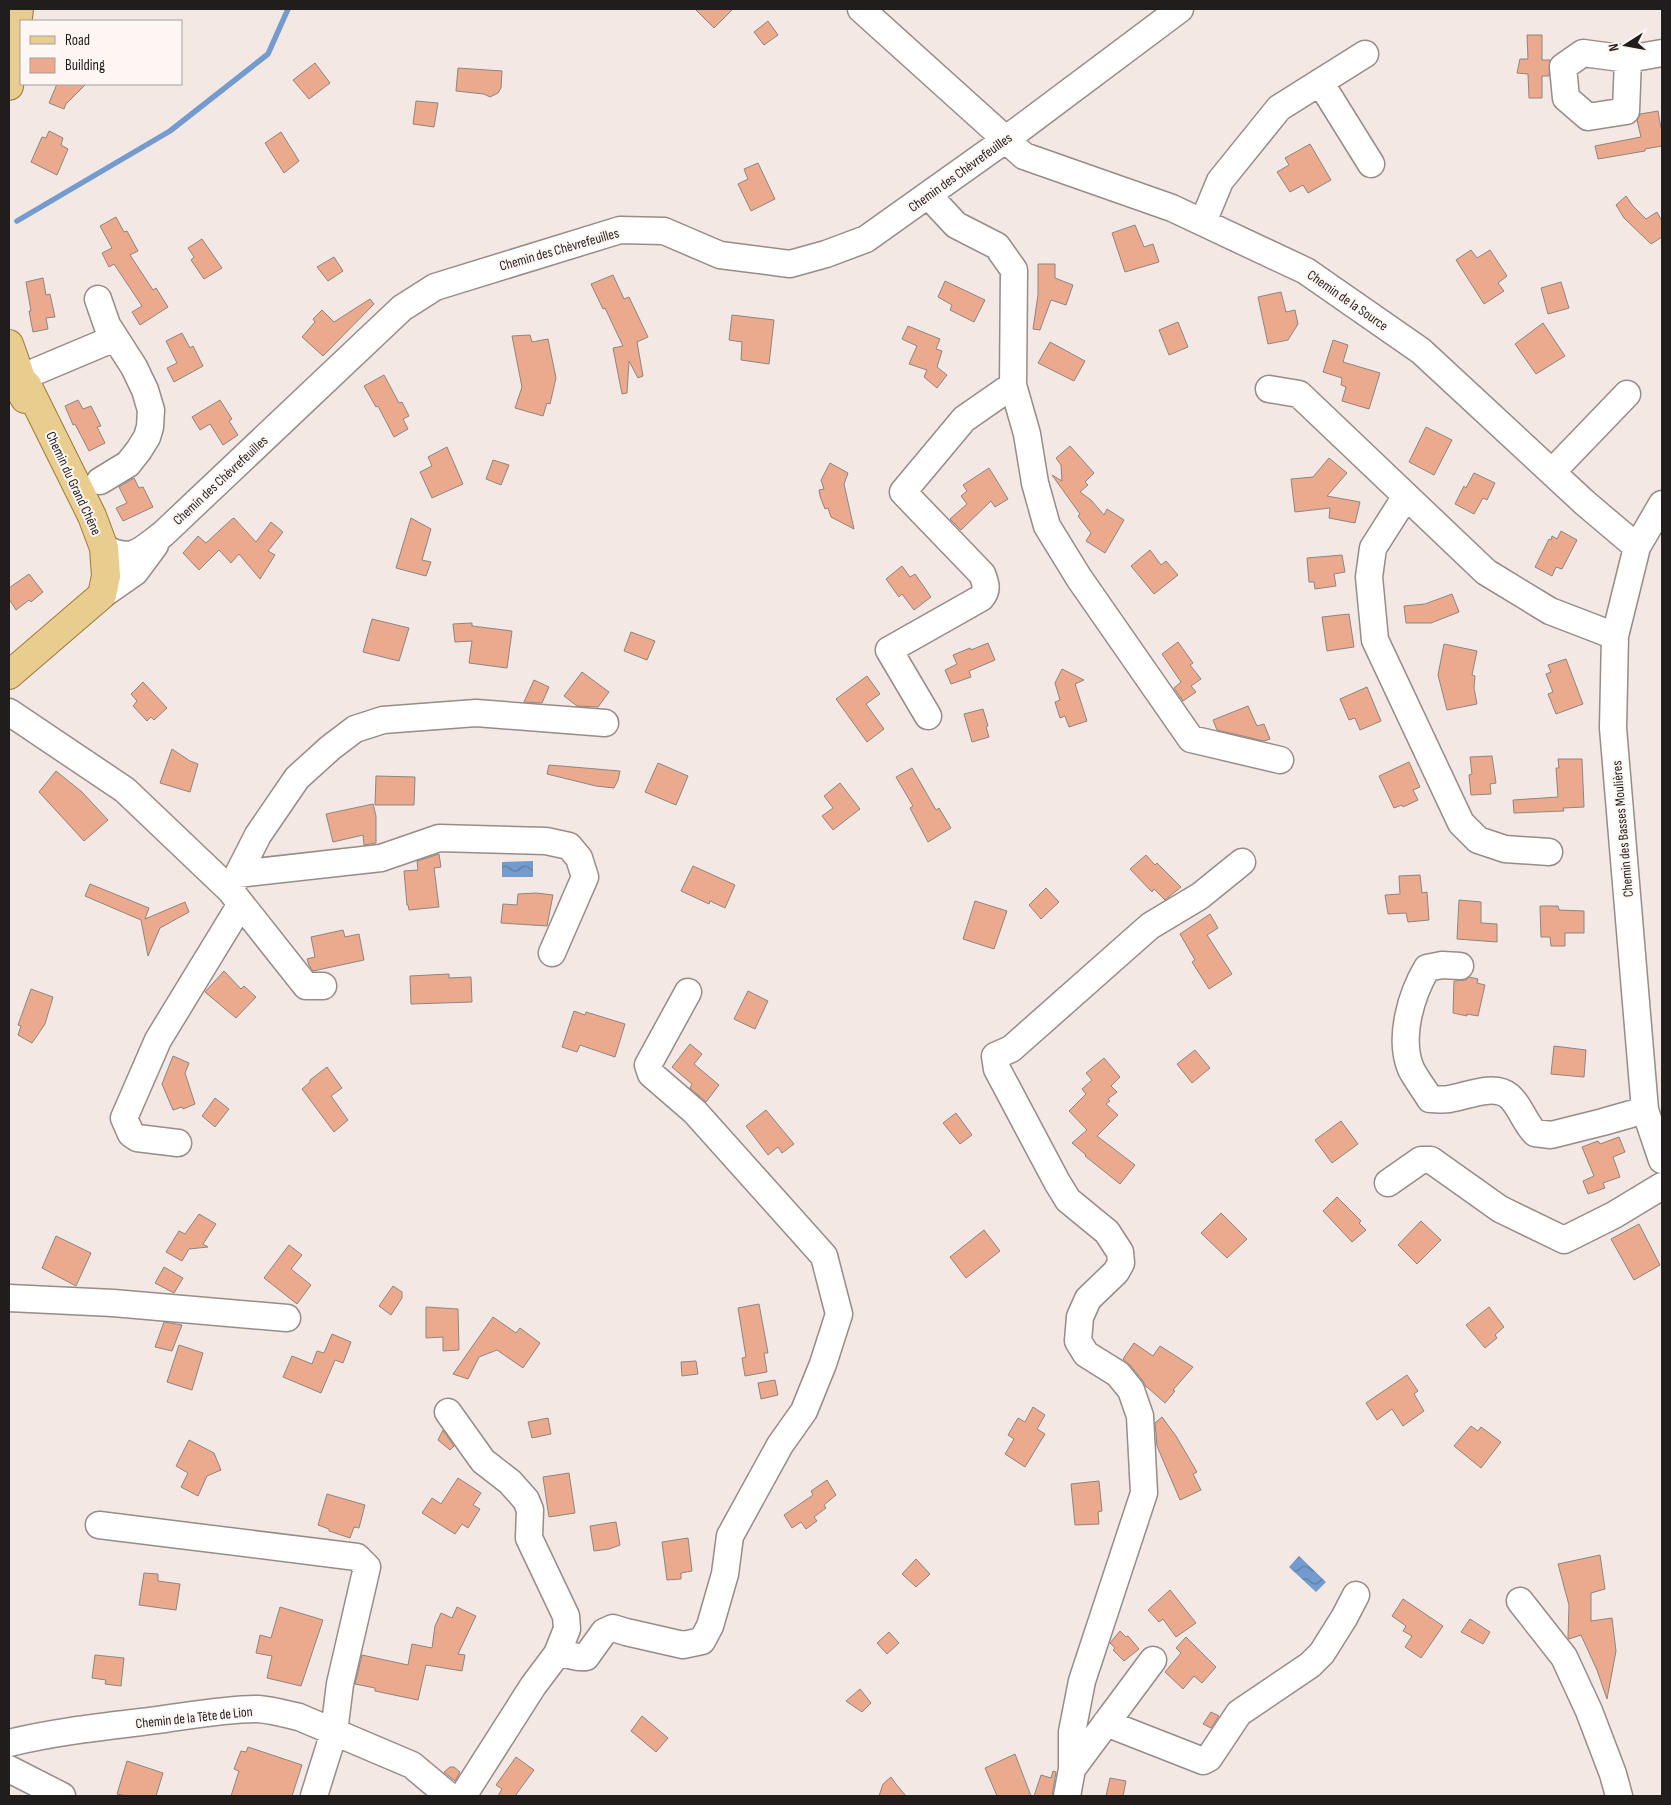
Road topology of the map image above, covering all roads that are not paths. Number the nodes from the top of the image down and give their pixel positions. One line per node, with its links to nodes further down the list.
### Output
1 (19, 9): 8 (main road)
2 (861, 9): 9 (street, Chemin de la Source)
3 (1180, 9): 9 (street, Chemin des Chèvrefeuilles)
4 (1662, 53): 6 (street)
5 (1365, 54): 7 (street)
6 (1628, 59)
7 (1320, 82): 10 (street); 12 (street)
8 (9, 86)
9 (1005, 140): 11 (street, Chemin des Chèvrefeuilles); 12 (street, Chemin de la Source)
10 (1371, 164)
11 (928, 195): 17 (street); 24 (street, Chemin des Chèvrefeuilles)
12 (1203, 222): 20 (street, Chemin de la Source)
13 (98, 299): 14 (street)
14 (115, 338): 16 (street); 21 (street)
15 (10, 348): 16 (main road, Chemin du Grand Chêne)
16 (21, 379): 26 (main road, Chemin du Grand Chêne); 28 (main road, Chemin du Grand Chêne)
17 (1013, 385): 32 (street); 34 (street)
18 (1269, 389): 22 (street)
19 (1628, 394): 20 (street)
20 (1552, 472): 25 (street, Chemin de la Source)
21 (100, 480)
22 (1406, 496): 29 (street); 35 (street)
23 (1662, 504): 25 (street, Chemin des Basses Moulières)
24 (163, 534): 27 (street, Chemin des Chèvrefeuilles); 28 (street, Chemin des Chèvrefeuilles)
25 (1647, 540): 29 (street, Chemin des Basses Moulières)
26 (104, 548): 27 (street); 28 (main road, Chemin du Grand Chêne)
27 (135, 555): 28 (street, Chemin des Chèvrefeuilles)
28 (98, 586): 30 (main road, Chemin du Grand Chêne)
29 (1615, 636): 42 (street, Chemin des Basses Moulières)
30 (9, 675)
31 (9, 712): 37 (street)
32 (928, 716)
33 (605, 723): 37 (street)
34 (1280, 760)
35 (1549, 852)
36 (1242, 862): 59 (street)
37 (236, 889): 38 (street); 40 (street); 43 (street)
38 (552, 953)
39 (1460, 966): 42 (street)
40 (324, 986)
41 (688, 992): 53 (street)
42 (1645, 1110): 44 (street, Chemin des Basses Moulières)
43 (178, 1143)
44 (1662, 1160)
45 (1388, 1183): 46 (street)
46 (1662, 1186)
47 (9, 1298): 48 (street)
48 (287, 1318)
49 (448, 1412): 53 (street)
50 (99, 1525): 56 (street)
51 (1356, 1595): 55 (street)
52 (1520, 1600): 65 (street)
53 (557, 1654): 63 (street)
54 (1153, 1660): 55 (street)
55 (1106, 1723): 59 (street)
56 (334, 1732): 57 (street, Chemin de la Tête de Lion); 61 (street); 62 (street, Chemin de la Tête de Lion)
57 (9, 1743)
58 (9, 1769): 60 (street)
59 (1072, 1769): 64 (street)
60 (62, 1796)
61 (314, 1796)
62 (449, 1796)
63 (463, 1796)
64 (1067, 1796)
65 (1619, 1796)

